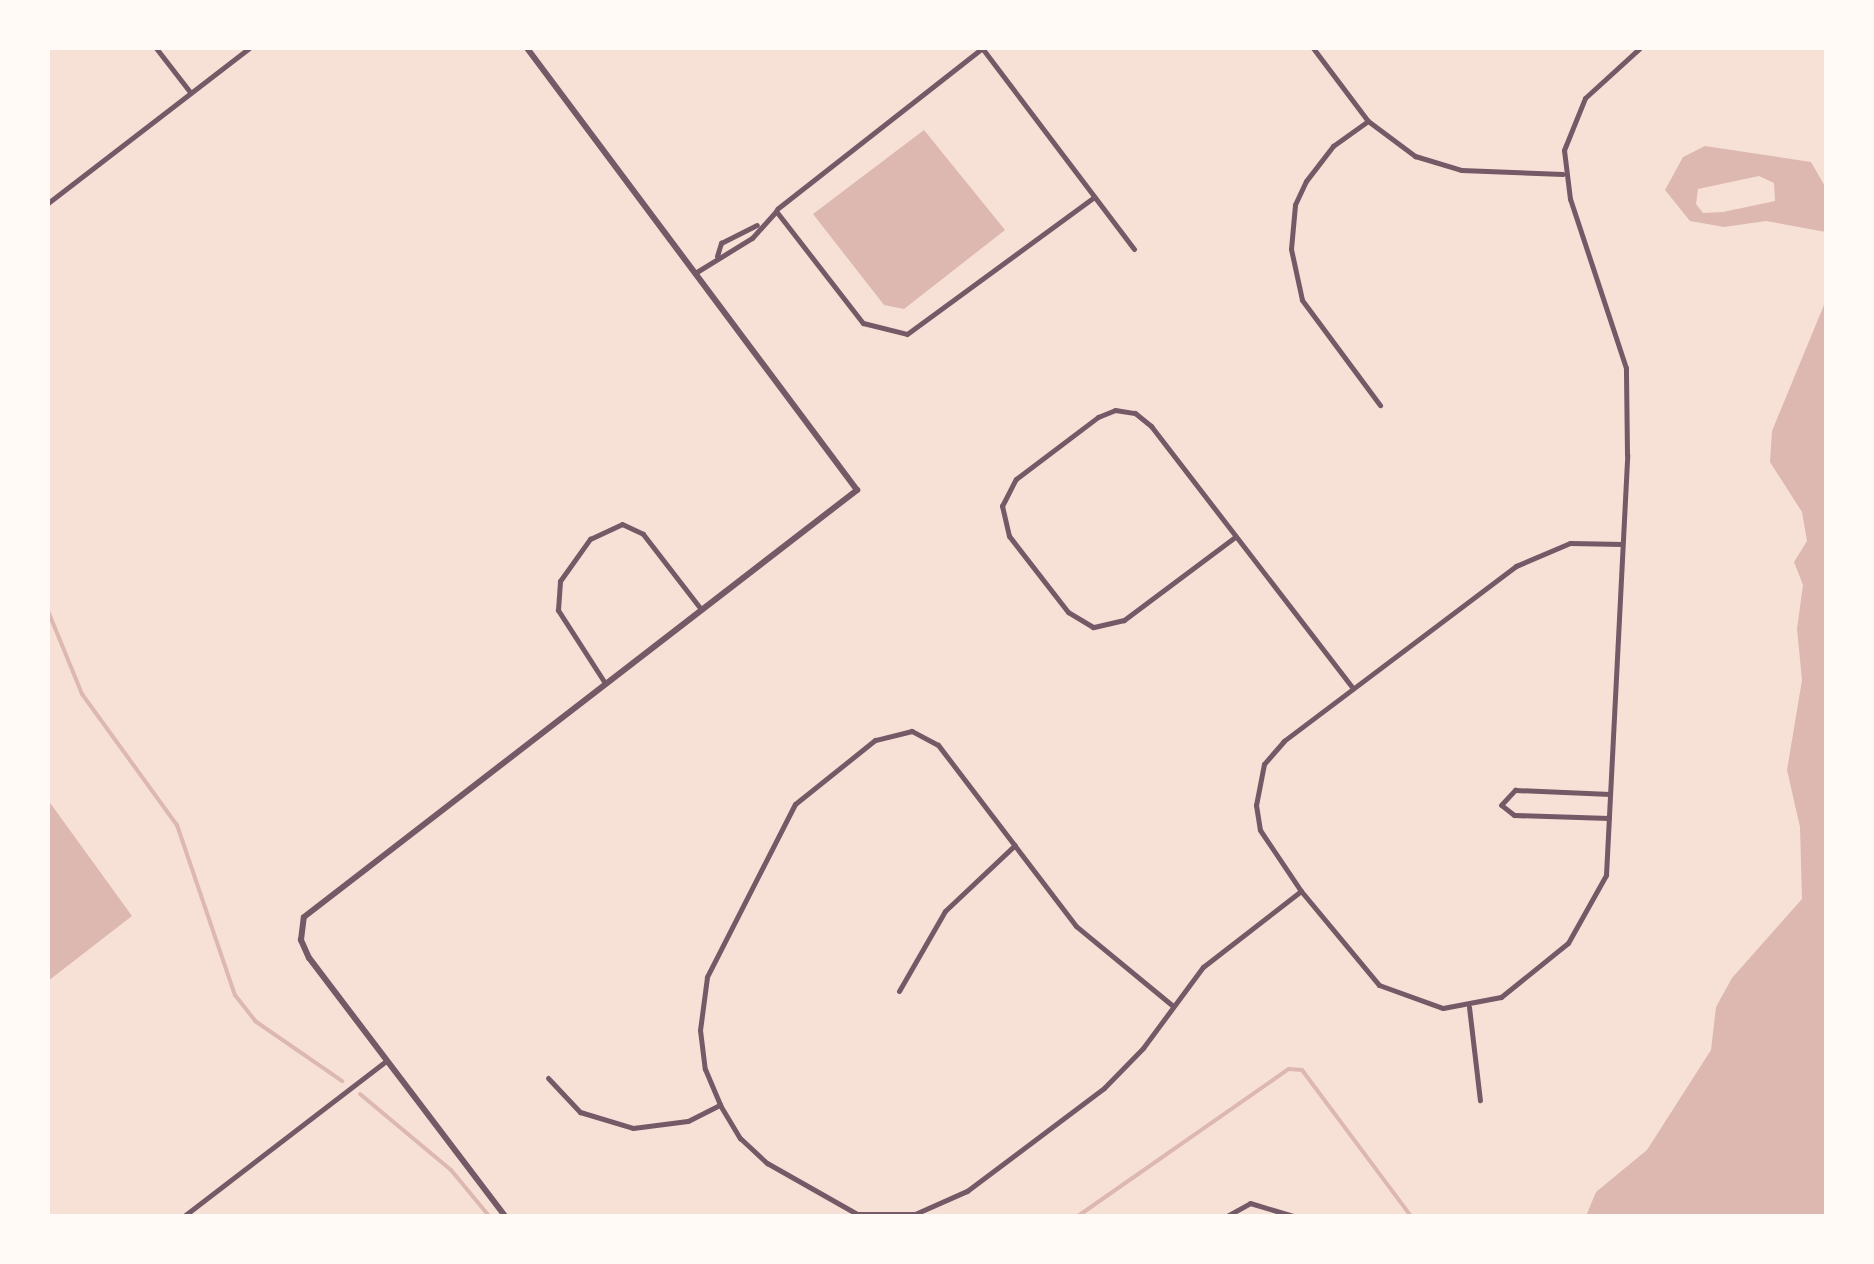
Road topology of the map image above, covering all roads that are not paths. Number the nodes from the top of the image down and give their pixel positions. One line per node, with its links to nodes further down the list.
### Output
1 (156, 48): 7 (street)
2 (248, 48): 7 (street)
3 (527, 48): 18 (street)
4 (982, 48): 10 (street); 12 (street)
5 (1312, 48): 8 (street)
6 (1640, 48): 9 (street)
7 (190, 92): 11 (street)
8 (1368, 121): 9 (street); 19 (street)
9 (1563, 174): 21 (street)
10 (1094, 197): 12 (street); 16 (street)
11 (48, 203)
12 (776, 210): 13 (street)
13 (757, 226): 14 (street); 15 (street)
14 (732, 235): 15 (street); 17 (street)
15 (740, 247): 17 (street)
16 (1134, 249)
17 (716, 256): 18 (street)
18 (695, 272): 22 (street)
19 (1380, 405)
20 (1235, 537): 20 (street); 24 (street)
21 (1622, 544): 24 (street); 25 (street)
22 (701, 610): 23 (street); 23 (street)
23 (605, 683): 32 (street)
24 (1353, 688): 28 (street)
25 (1610, 794): 26 (street); 26 (street)
26 (1609, 818): 31 (street)
27 (1015, 845): 29 (street); 30 (street); 35 (street)
28 (1301, 892): 30 (street); 31 (street)
29 (898, 990)
30 (1172, 1006): 35 (street)
31 (1469, 1007): 34 (street)
32 (388, 1059): 36 (street); 37 (street)
33 (548, 1078): 35 (street)
34 (1480, 1100)
35 (720, 1106)
36 (184, 1216)
37 (506, 1216)
38 (1227, 1216): 39 (street)
39 (1293, 1216)

